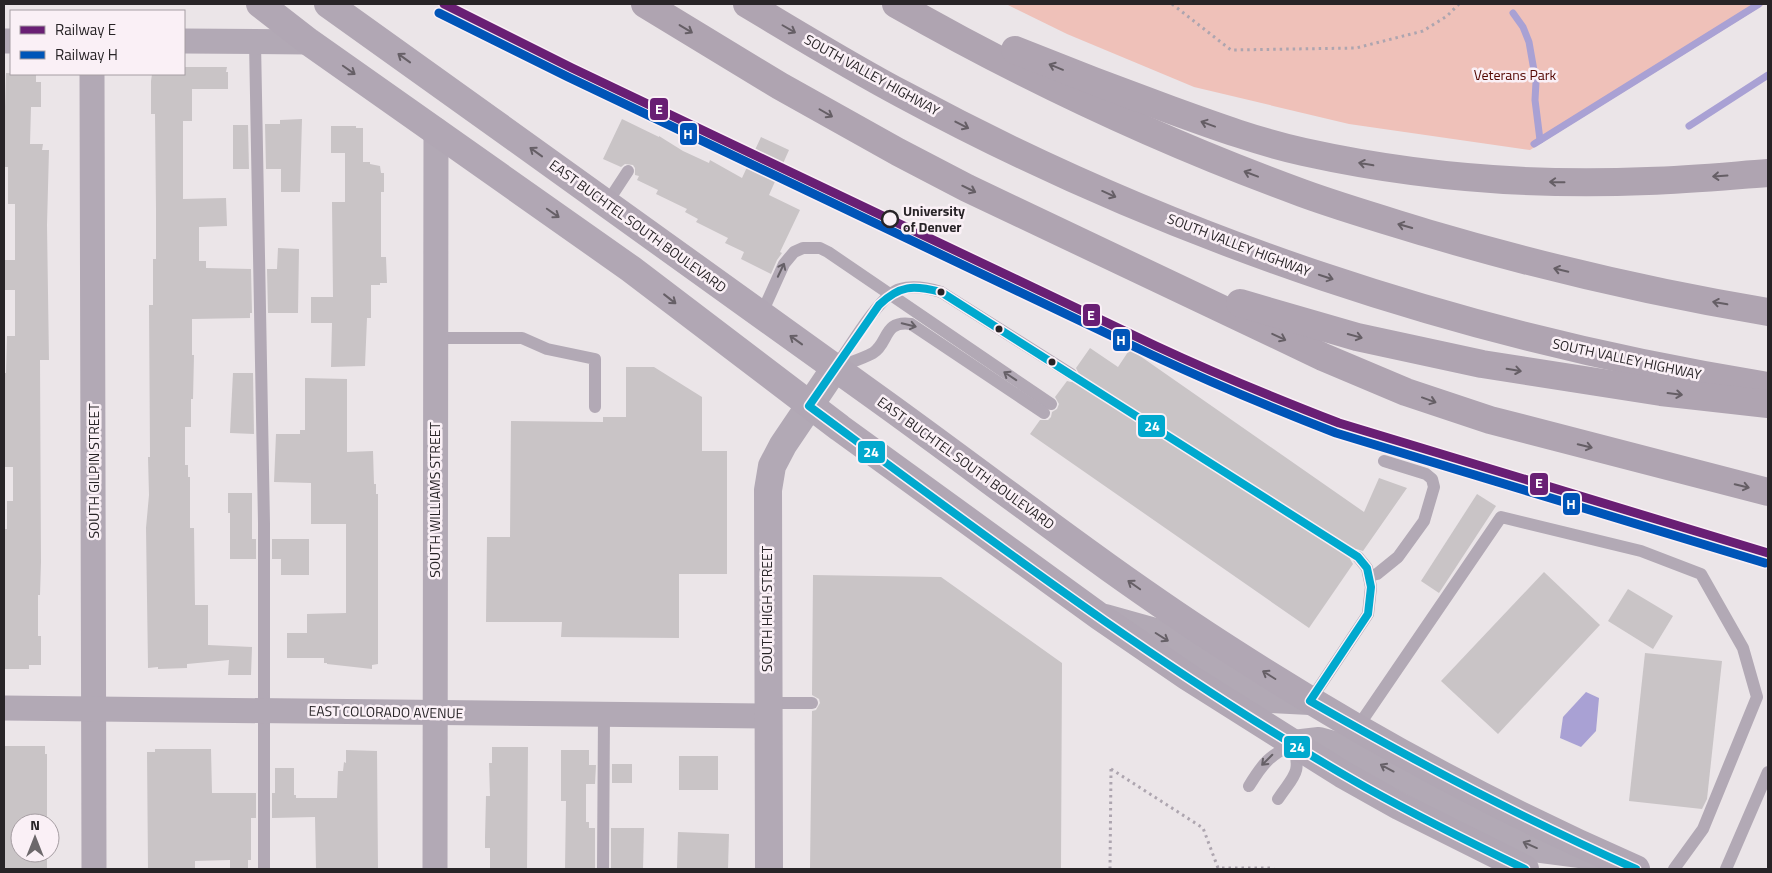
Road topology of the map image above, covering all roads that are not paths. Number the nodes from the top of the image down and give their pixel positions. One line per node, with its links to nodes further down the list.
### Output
1 (260, 4): 9 (main road)
2 (328, 4): 14 (main road, EAST BUCHTEL SOUTH BOULEVARD, one-way to 2)
3 (645, 4): 15 (highway, one-way to 15)
4 (747, 4): 22 (highway, SOUTH VALLEY HIGHWAY, one-way to 22)
5 (896, 4): 17 (highway, one-way to 5)
6 (910, 4): 13 (highway, one-way to 6)
7 (185, 42): 8 (street)
8 (255, 42): 9 (street); 36 (lane)
9 (308, 42): 11 (main road, one-way to 11)
10 (92, 75): 34 (street, SOUTH GILPIN STREET)
11 (436, 130): 19 (street, SOUTH WILLIAMS STREET); 24 (main road, one-way to 24)
12 (628, 171): 14 (lane)
13 (1768, 173)
14 (607, 203): 18 (main road, EAST BUCHTEL SOUTH BOULEVARD)
15 (1046, 225): 23 (highway, one-way to 23); 27 (highway, one-way to 27)
16 (890, 294): 18 (lane, one-way to 16); 20 (lane); 20 (lane, one-way to 16); 21 (lane)
17 (1768, 312)
18 (761, 315): 20 (main road, EAST BUCHTEL SOUTH BOULEVARD, one-way to 18)
19 (436, 338): 25 (lane); 37 (street, SOUTH WILLIAMS STREET)
20 (835, 368): 24 (street, SOUTH HIGH STREET); 31 (main road, EAST BUCHTEL SOUTH BOULEVARD, one-way to 20)
21 (1071, 374)
22 (1768, 386)
23 (1768, 404)
24 (809, 406): 30 (main road); 35 (street, SOUTH HIGH STREET)
25 (595, 407)
26 (1384, 461): 29 (lane)
27 (1768, 492)
28 (1358, 557): 29 (lane)
29 (1369, 576): 31 (lane)
30 (1099, 616): 31 (street, one-way to 31); 40 (main road)
31 (1310, 701): 39 (main road, EAST BUCHTEL SOUTH BOULEVARD)
32 (812, 703): 35 (lane)
33 (4, 708): 34 (street, EAST COLORADO AVENUE)
34 (94, 709): 36 (street, EAST COLORADO AVENUE); 45 (street, SOUTH GILPIN STREET)
35 (768, 710): 38 (street, EAST COLORADO AVENUE); 49 (street, SOUTH HIGH STREET)
36 (264, 711): 37 (street, EAST COLORADO AVENUE); 46 (lane)
37 (435, 713): 38 (street, EAST COLORADO AVENUE); 47 (street, SOUTH WILLIAMS STREET)
38 (604, 715): 48 (lane)
39 (1357, 728): 44 (main road, EAST BUCHTEL SOUTH BOULEVARD); 51 (lane)
40 (1293, 744): 42 (lane, one-way to 42); 43 (lane); 44 (street, one-way to 40); 50 (main road)
41 (1768, 772): 52 (lane)
42 (1249, 786)
43 (1278, 799)
44 (1624, 864)
45 (94, 869)
46 (264, 869)
47 (435, 869)
48 (604, 869)
49 (769, 869)
50 (1526, 869)
51 (1674, 869)
52 (1726, 869)

